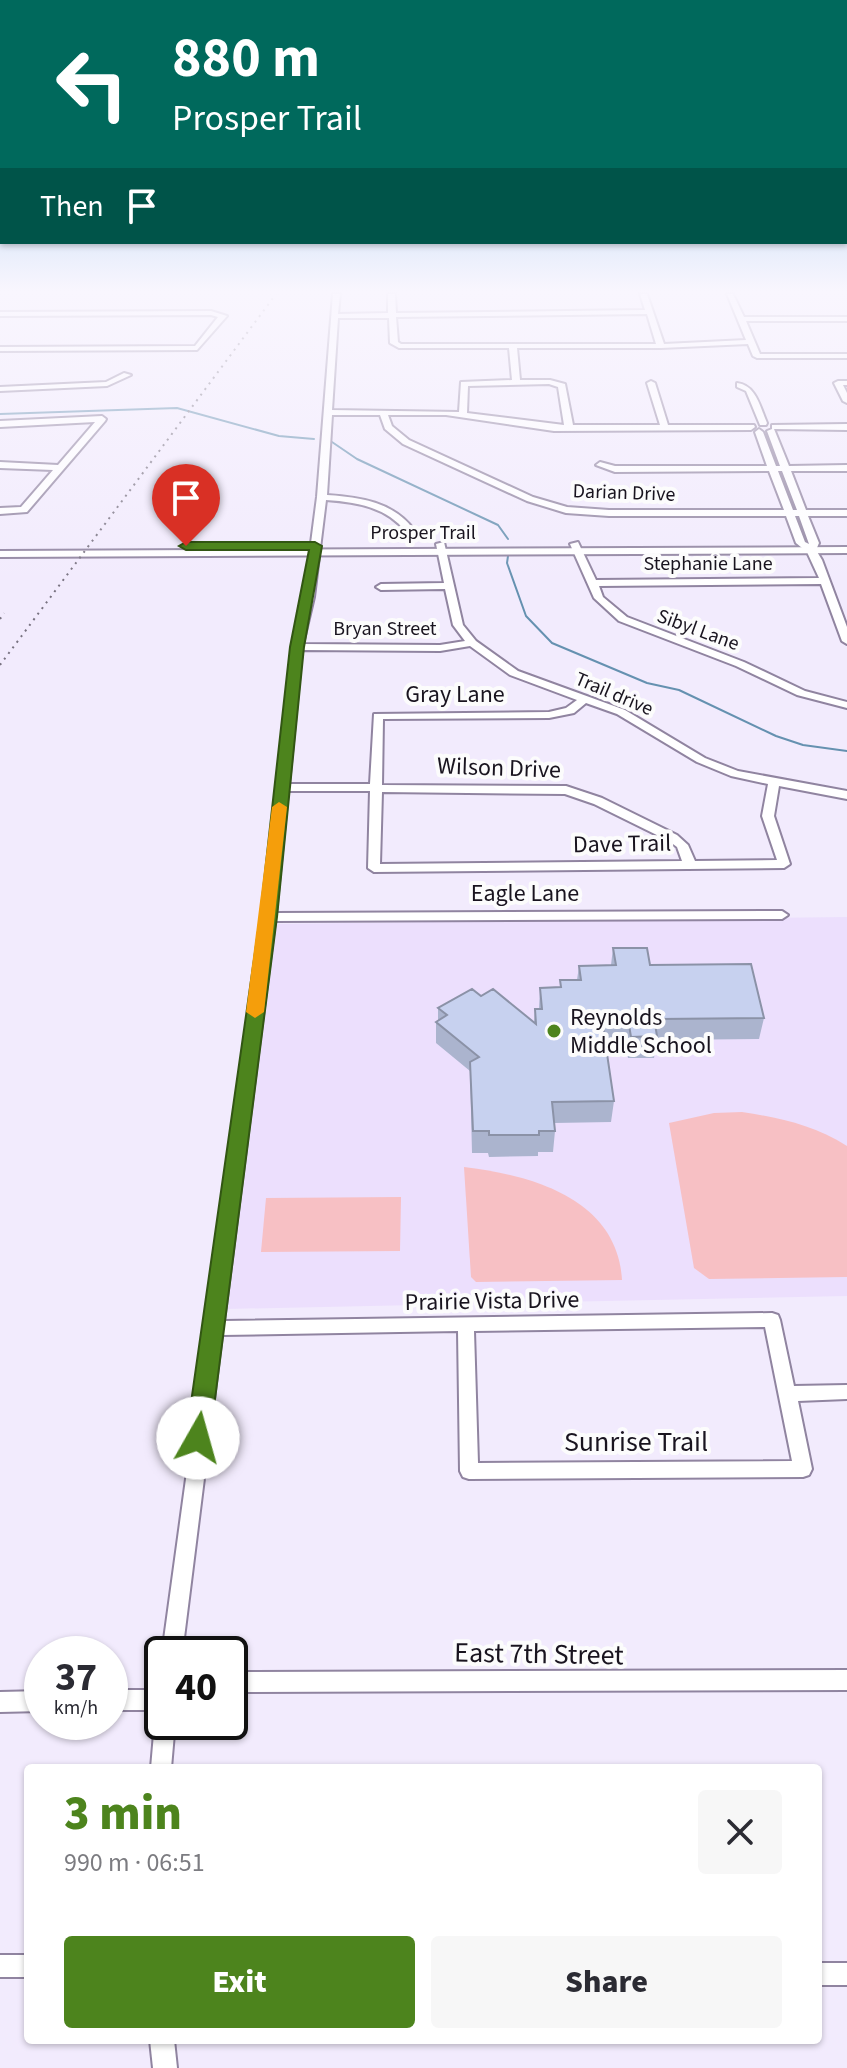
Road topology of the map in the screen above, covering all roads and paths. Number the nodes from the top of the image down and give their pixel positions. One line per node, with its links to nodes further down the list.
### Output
1 (329, 391): 6 (street)
2 (464, 391): 8 (street)
3 (561, 391): 12 (street)
4 (653, 391): 13 (street)
5 (749, 391): 10 (street)
6 (327, 412): 7 (street); 21 (street)
7 (383, 412): 8 (street); 24 (street, Darian Drive)
8 (463, 416): 12 (street)
9 (0, 424): 17 (street)
10 (758, 427): 13 (street); 14 (street); 18 (street)
11 (847, 427): 14 (street)
12 (569, 428): 13 (street)
13 (665, 428)
14 (773, 429): 19 (street)
15 (0, 465): 17 (street)
16 (600, 465): 18 (street)
17 (60, 468): 23 (street)
18 (774, 468): 19 (street); 24 (street)
19 (785, 468): 20 (street); 25 (street)
20 (847, 468)
21 (321, 470): 22 (street); 33 (street)
22 (322, 497): 27 (street); 33 (street)
23 (0, 511)
24 (790, 513): 25 (street, Darian Drive); 29 (street)
25 (803, 513): 26 (street, Darian Drive); 29 (street)
26 (847, 513)
27 (409, 530)
28 (847, 543): 29 (main road, Prosper Trail)
29 (809, 545): 31 (main road, Prosper Trail); 34 (main road, Prosper Trail); 36 (street)
30 (0, 547): 33 (main road, Prosper Trail)
31 (576, 547): 32 (main road, Prosper Trail); 37 (street, Sibyl Lane)
32 (441, 548): 33 (main road, Prosper Trail); 38 (street, Trail drive)
33 (312, 549): 35 (main road, Prosper Trail); 42 (street)
34 (847, 550)
35 (0, 554)
36 (825, 581): 37 (street, Stephanie Lane); 40 (street)
37 (591, 583): 44 (street, Sibyl Lane)
38 (450, 586): 39 (street); 41 (street, Trail drive)
39 (381, 587)
40 (847, 641)
41 (472, 643): 42 (street, Bryan Street); 43 (street, Trail drive)
42 (297, 647): 46 (street)
43 (584, 699): 45 (street, Trail drive); 47 (street, Gray Lane)
44 (847, 705)
45 (774, 782): 48 (street, Trail drive); 49 (street, Dave Trail)
46 (281, 787): 47 (street, Wilson Drive); 52 (street)
47 (376, 788): 49 (street, Wilson Drive); 50 (street, Gray Lane)
48 (847, 795)
49 (690, 865): 50 (street, Dave Trail)
50 (374, 868)
51 (782, 915): 52 (street, Eagle Lane)
52 (269, 917): 54 (street)
53 (466, 1326): 54 (street, Prairie Vista Drive); 56 (street, Prairie Vista Drive); 56 (street, Sunrise Trail)
54 (212, 1328): 57 (street)
55 (847, 1392): 56 (street)
56 (789, 1394)
57 (174, 1636)
58 (847, 1680): 59 (street, East 7th Street)
59 (248, 1682)
60 (24, 1701): 61 (street)
61 (0, 1702)
62 (163, 1740): 63 (street)
63 (161, 1764)
64 (0, 1966): 65 (street)
65 (24, 1966)
66 (822, 1974): 67 (street)
67 (847, 1974)
68 (162, 2044): 69 (street)
69 (165, 2068)

